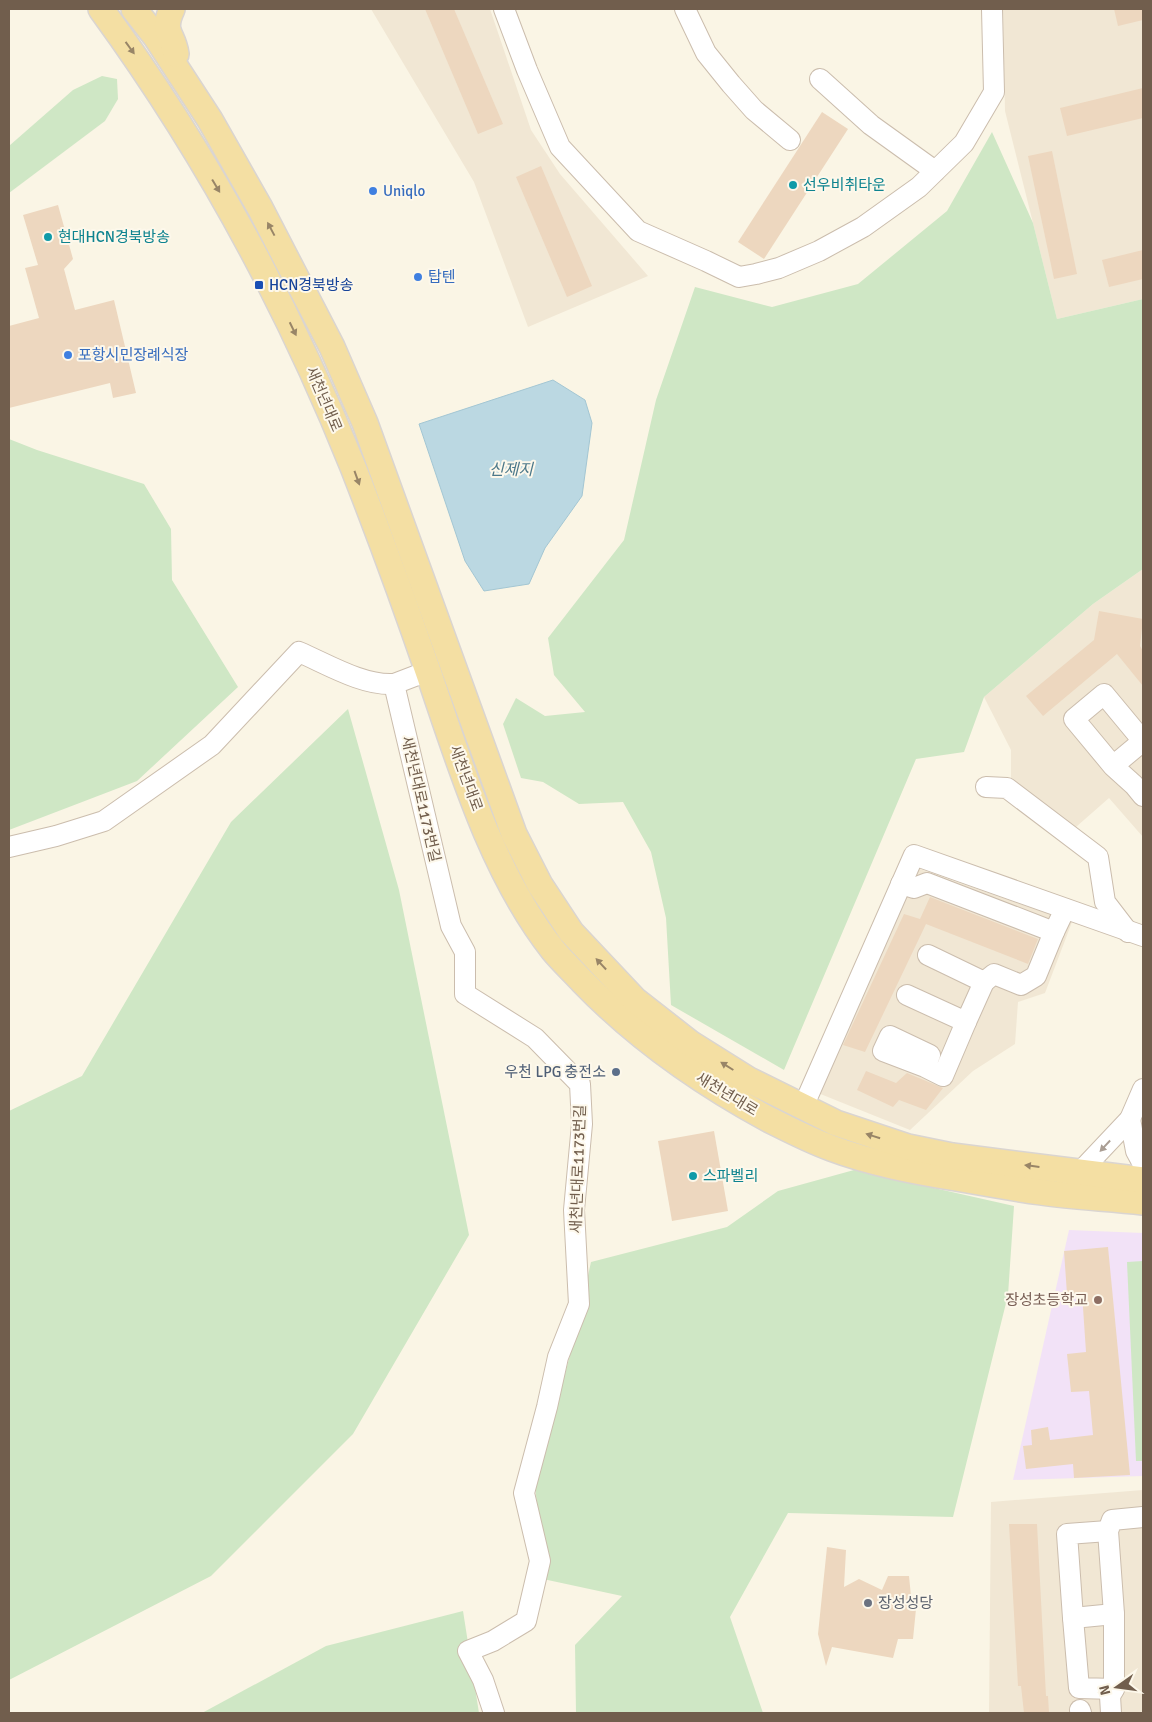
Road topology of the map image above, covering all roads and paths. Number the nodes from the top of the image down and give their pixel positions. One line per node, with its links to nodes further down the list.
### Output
1 (101, 9): 8 (main road, 새천년대로, one-way to 8)
2 (134, 9): 7 (main road, 새천년대로)
3 (172, 9): 7 (main road)
4 (504, 9): 12 (street)
5 (685, 9): 11 (street)
6 (992, 9): 12 (street)
7 (177, 69): 10 (main road, 새천년대로)
8 (148, 74): 10 (main road); 14 (main road, 새천년대로, one-way to 14)
9 (820, 79): 12 (street)
10 (210, 120): 13 (main road, 새천년대로, one-way to 10)
11 (790, 140)
12 (935, 171)
13 (414, 556): 14 (main road); 17 (main road, 새천년대로)
14 (389, 565): 15 (main road, 새천년대로)
15 (428, 671): 16 (street); 18 (main road, 새천년대로)
16 (394, 684): 22 (street); 44 (street, 새천년대로1173번길)
17 (478, 738): 18 (main road); 33 (main road, 새천년대로, one-way to 17)
18 (454, 747): 38 (main road, 새천년대로)
19 (1113, 766): 20 (street)
20 (1140, 786)
21 (986, 788): 26 (street)
22 (9, 847)
23 (901, 884): 24 (street); 25 (street); 33 (street)
24 (1065, 908): 25 (street); 26 (street)
25 (1054, 932): 28 (street)
26 (1136, 934)
27 (928, 954): 28 (street)
28 (984, 982): 30 (street)
29 (907, 995): 30 (street)
30 (966, 1022): 31 (street)
31 (925, 1067)
32 (1143, 1089): 34 (street)
33 (803, 1106): 36 (main road, 새천년대로, one-way to 33)
34 (1130, 1119): 35 (street); 36 (street, one-way to 36)
35 (1143, 1164)
36 (1080, 1172): 37 (main road, 새천년대로)
37 (1143, 1180)
38 (1143, 1202)
39 (1143, 1517): 40 (street)
40 (1108, 1531): 41 (street); 42 (street)
41 (1114, 1614): 42 (street); 43 (street)
42 (1074, 1618): 43 (street)
43 (1114, 1689): 45 (street)
44 (494, 1713)
45 (1111, 1713)

